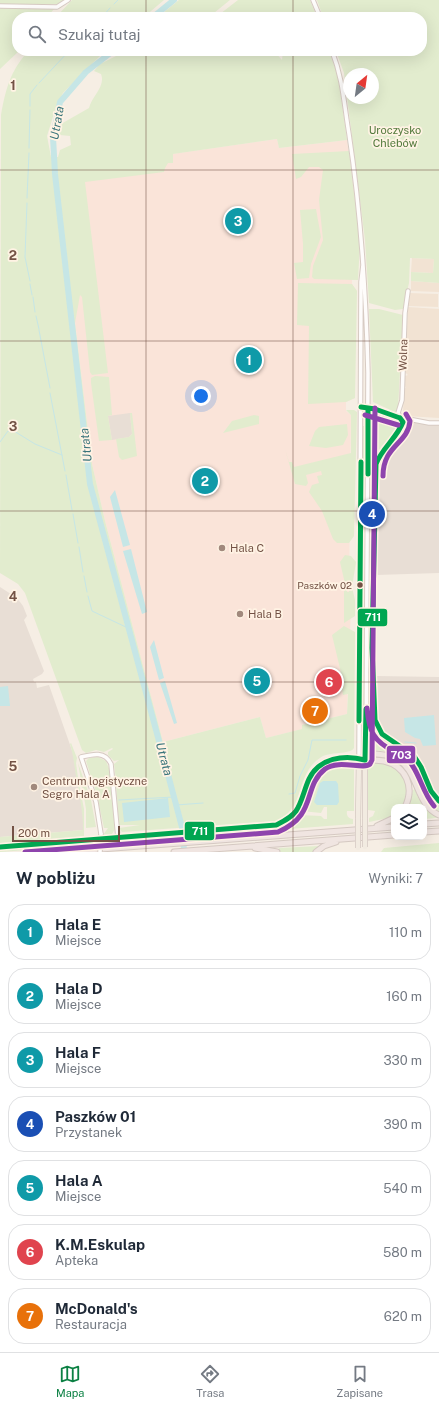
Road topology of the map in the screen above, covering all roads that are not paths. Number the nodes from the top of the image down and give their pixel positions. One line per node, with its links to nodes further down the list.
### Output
1 (68, 0): 3 (street)
2 (313, 0): 4 (street)
3 (0, 6)
4 (318, 12)
5 (334, 56): 6 (street)
6 (363, 265): 8 (street); 9 (street)
7 (408, 291): 10 (street, Wolna)
8 (362, 407): 9 (street); 13 (street)
9 (368, 408): 10 (street); 12 (street)
10 (400, 418): 11 (street); 15 (street, Wolna)
11 (439, 423)
12 (366, 753): 13 (main road); 14 (main road); 17 (highway)
13 (359, 758): 14 (highway); 26 (street); 30 (main road, bridge)
14 (365, 760): 16 (highway); 31 (main road, bridge)
15 (439, 801)
16 (406, 804)
17 (439, 815)
18 (391, 819): 22 (highway)
19 (439, 823): 20 (highway)
20 (427, 824)
21 (391, 826): 22 (highway)
22 (373, 828): 32 (highway)
23 (439, 831): 24 (highway)
24 (427, 832)
25 (391, 834): 27 (highway)
26 (118, 838): 28 (street); 33 (street, bridge)
27 (351, 838): 29 (highway); 37 (highway)
28 (0, 847)
29 (244, 847): 35 (highway); 36 (highway)
30 (358, 850)
31 (365, 850)
32 (61, 852)
33 (100, 852)
34 (174, 852): 35 (highway)
35 (180, 852)
36 (277, 852)
37 (316, 852)

